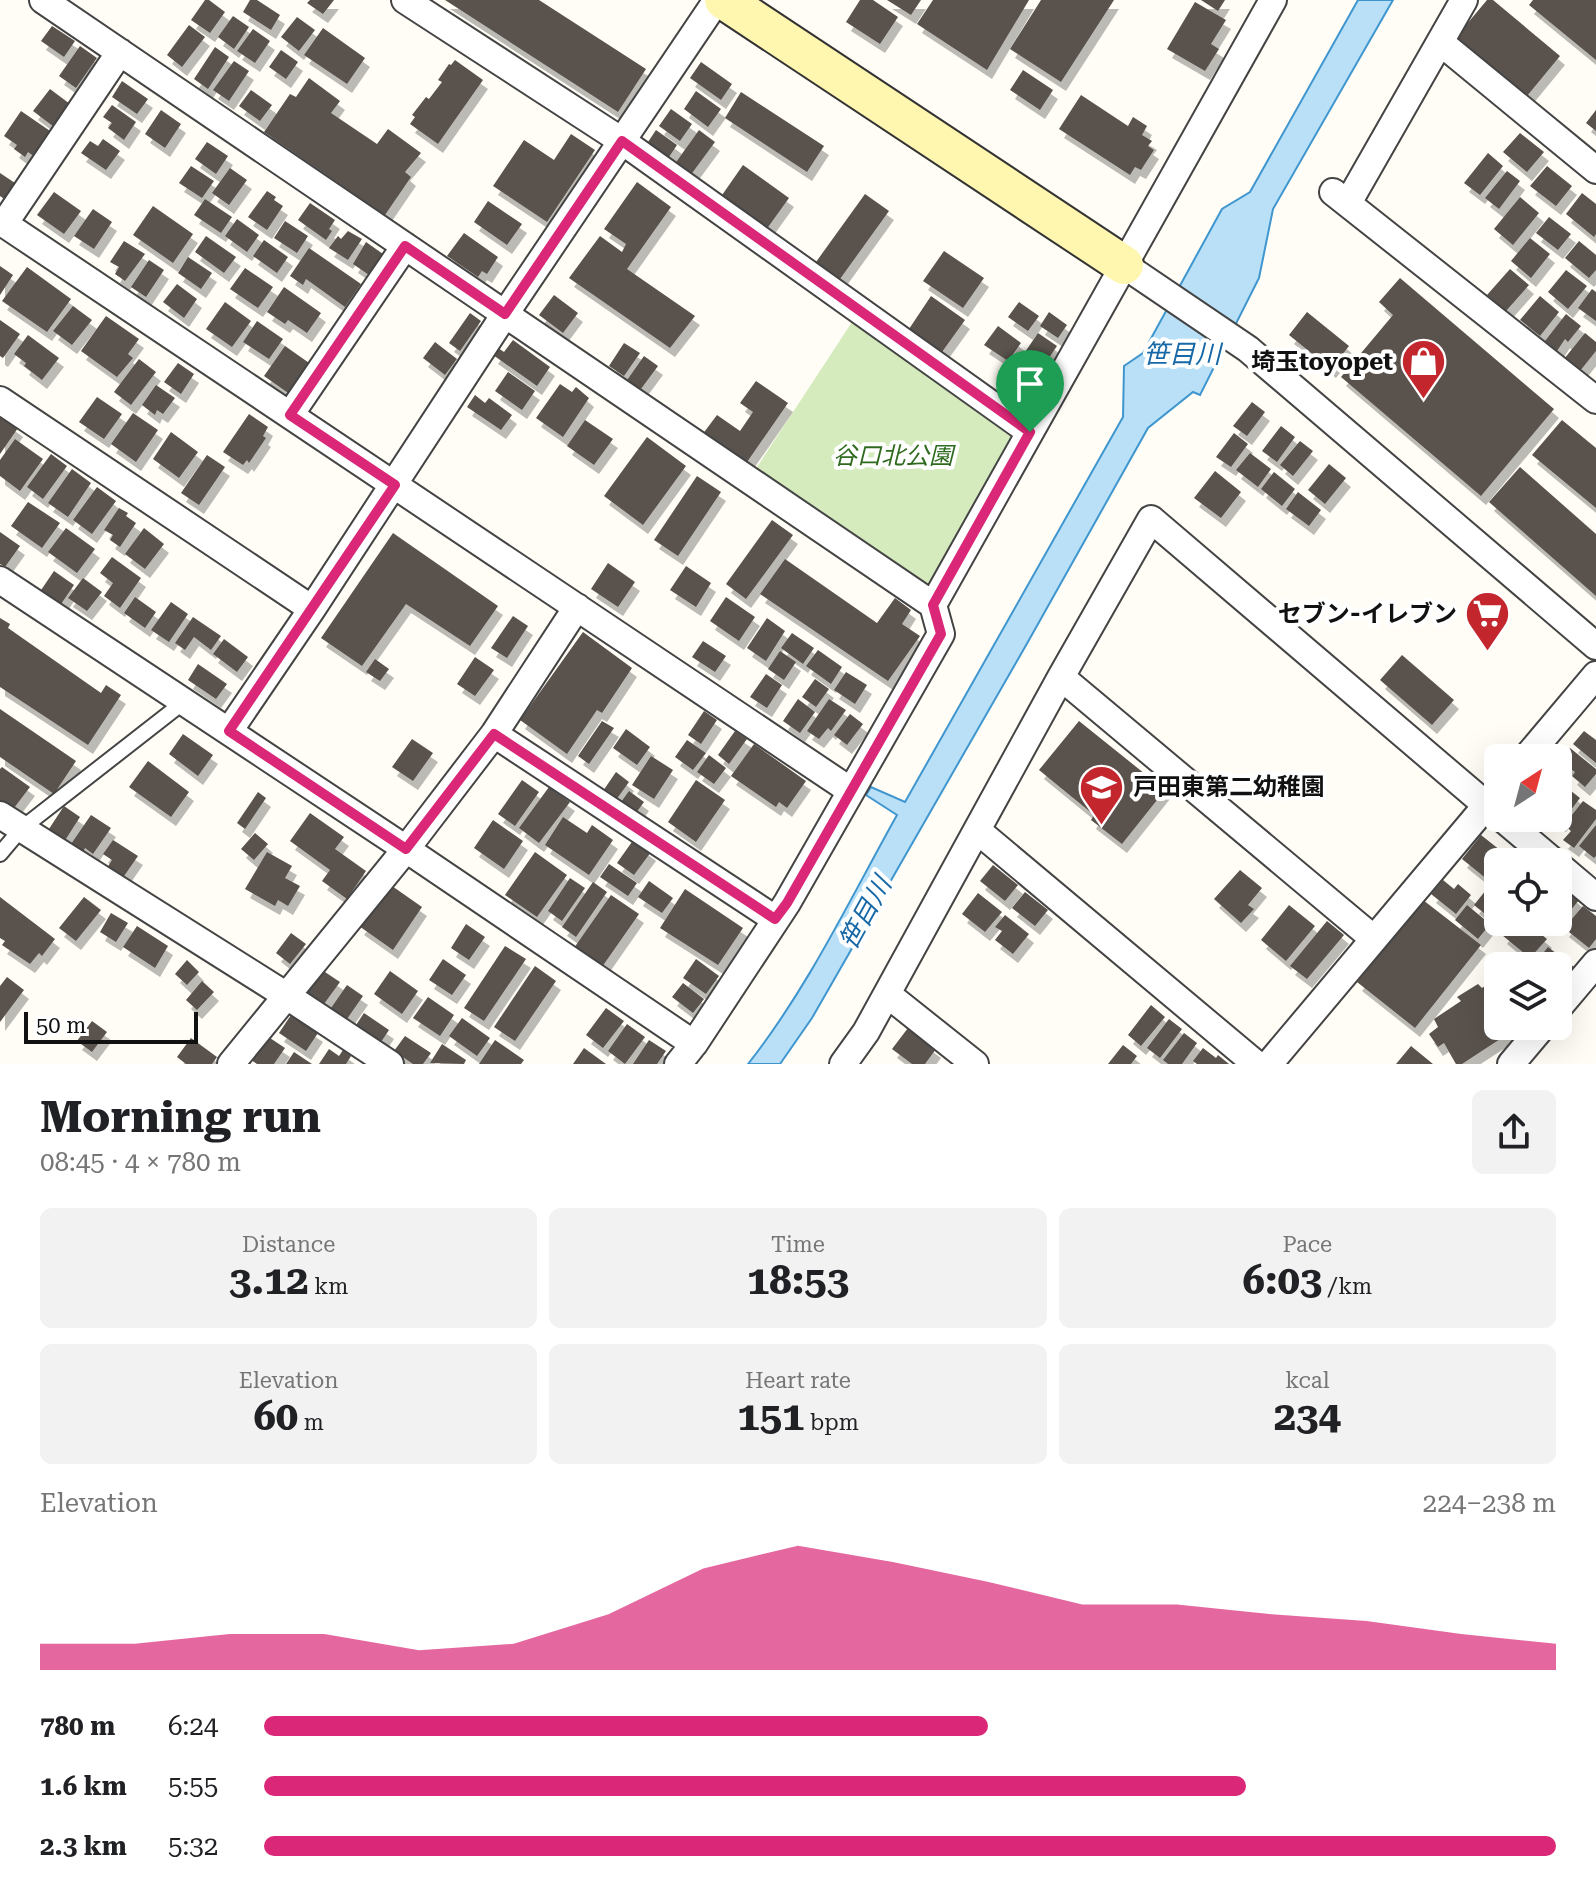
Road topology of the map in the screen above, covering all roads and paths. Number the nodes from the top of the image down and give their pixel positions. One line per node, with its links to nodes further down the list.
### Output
1 (43, 0): 8 (street)
2 (405, 0): 9 (street)
3 (717, 0): 9 (street)
4 (724, 0): 13 (street)
5 (1273, 0): 13 (street)
6 (1464, 0): 7 (street)
7 (1440, 42): 10 (street); 15 (street)
8 (120, 52): 11 (street); 12 (street)
9 (622, 141): 14 (street); 18 (street)
10 (1596, 170)
11 (2, 222): 17 (street)
12 (405, 246): 14 (street); 17 (street)
13 (1139, 274): 18 (street); 24 (street)
14 (505, 314): 19 (street); 21 (street)
15 (1594, 393)
16 (0, 400): 23 (street)
17 (290, 415): 19 (street)
18 (1030, 432): 21 (street)
19 (395, 485): 22 (street); 23 (street)
20 (0, 580): 27 (street)
21 (933, 605): 31 (street)
22 (577, 607): 29 (street); 31 (street)
23 (312, 609): 28 (street)
24 (1596, 646)
25 (1596, 675): 30 (street)
26 (1061, 677): 32 (street); 35 (street); 43 (street)
27 (185, 701): 28 (street); 34 (lane)
28 (229, 731): 38 (street)
29 (494, 734): 38 (street); 42 (street)
30 (1538, 744)
31 (851, 791): 42 (street)
32 (1484, 797)
33 (1484, 820): 43 (street)
34 (11, 822): 39 (lane); 47 (street)
35 (978, 831): 46 (street); 54 (street)
36 (1522, 832): 37 (street)
37 (1539, 848)
38 (406, 849): 47 (street); 49 (street)
39 (0, 854)
40 (1572, 877): 41 (street)
41 (1596, 897)
42 (775, 919): 49 (street)
43 (1374, 939): 55 (street)
44 (1596, 963): 45 (street)
45 (1572, 991)
46 (887, 994): 52 (street); 53 (street)
47 (287, 996): 50 (street); 51 (street)
48 (1531, 1040): 56 (street)
49 (686, 1054)
50 (231, 1064)
51 (390, 1064)
52 (843, 1064)
53 (975, 1064)
54 (1256, 1064)
55 (1269, 1064)
56 (1511, 1064)

